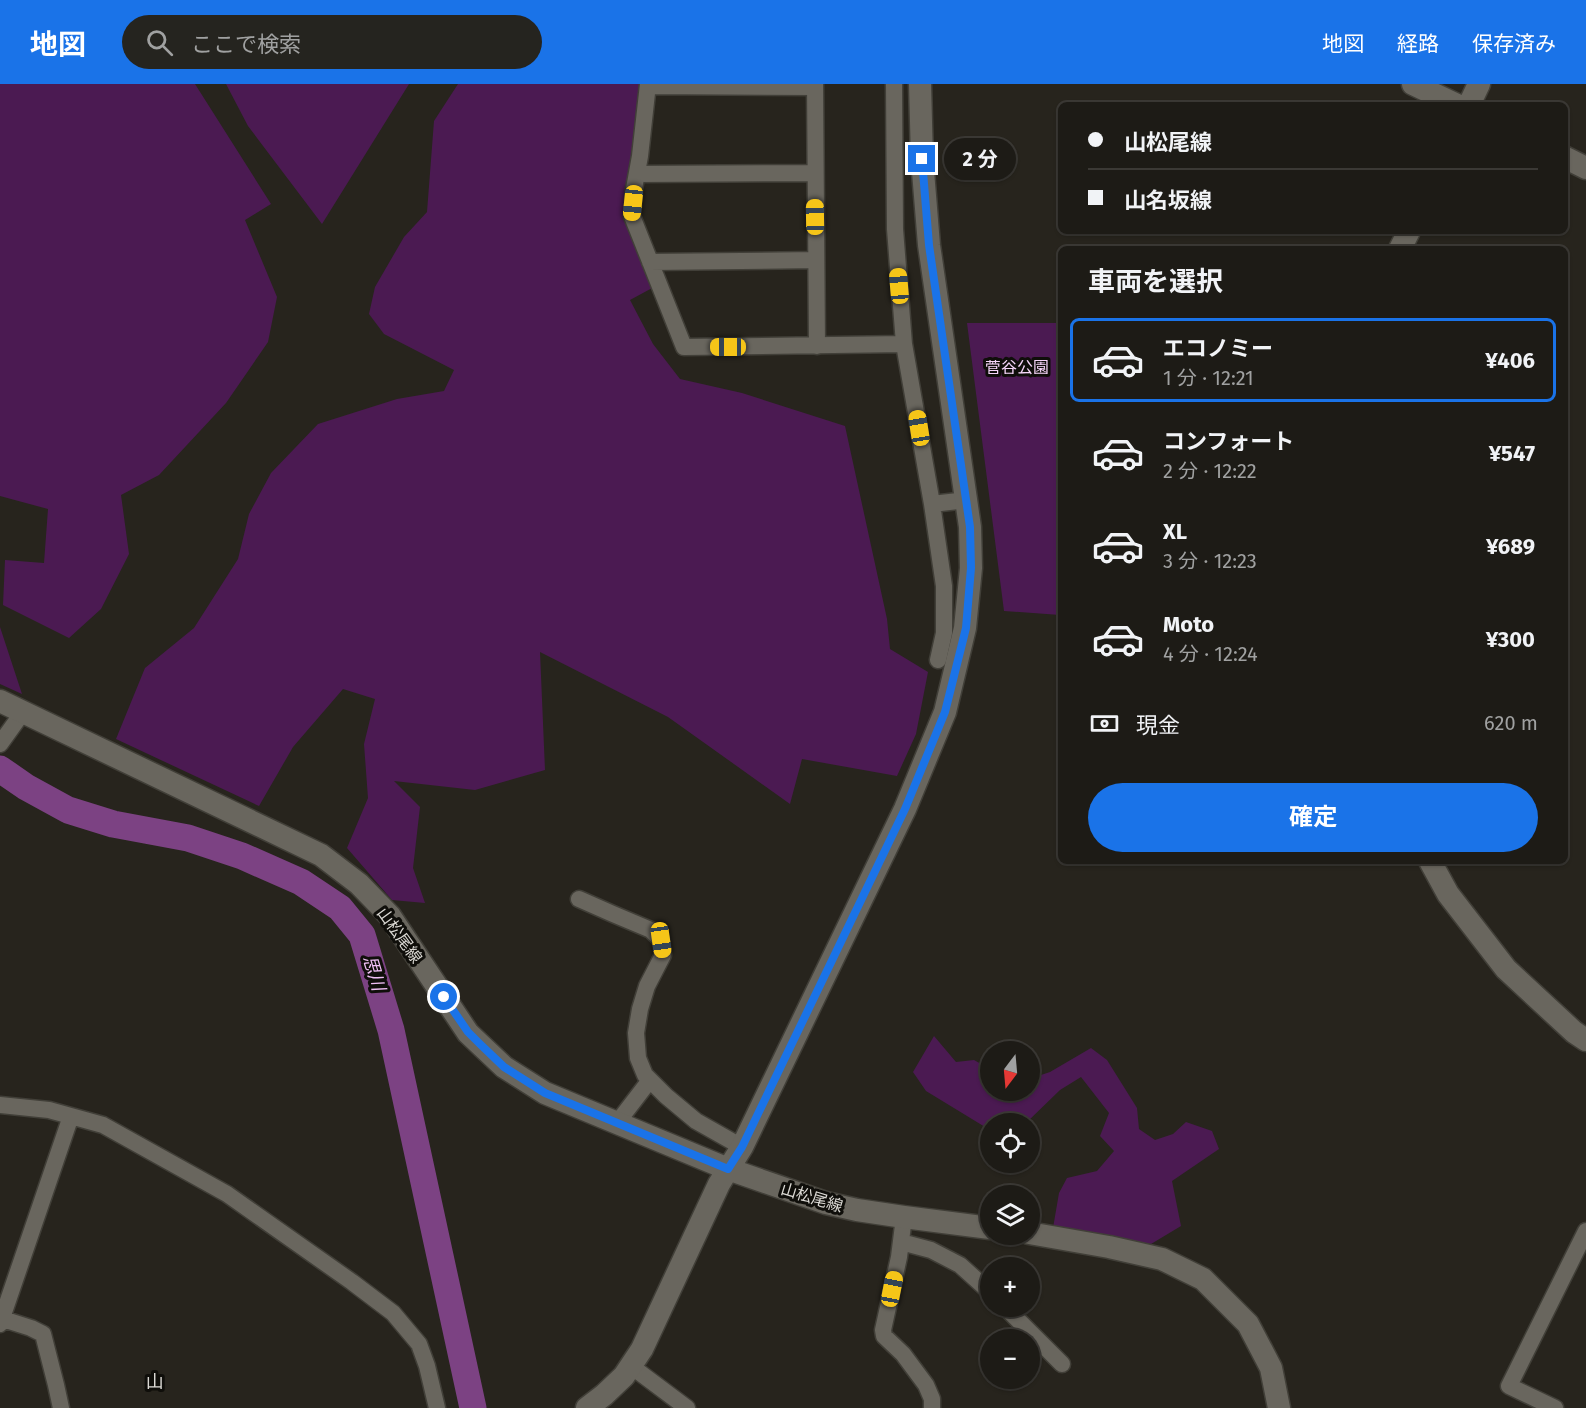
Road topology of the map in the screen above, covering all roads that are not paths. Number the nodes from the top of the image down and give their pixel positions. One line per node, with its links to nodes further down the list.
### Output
1 (894, 84): 15 (street)
2 (920, 84): 17 (main road)
3 (1413, 84): 7 (main road)
4 (1479, 84): 8 (main road)
5 (648, 85): 6 (street); 12 (street)
6 (815, 86): 11 (street)
7 (1451, 102)
8 (1470, 102)
9 (1568, 159): 10 (main road)
10 (1586, 168)
11 (814, 173): 12 (street); 13 (street)
12 (637, 174): 14 (street)
13 (816, 260): 14 (street); 16 (street)
14 (650, 262): 16 (street)
15 (904, 344): 16 (street); 18 (street)
16 (817, 346)
17 (967, 500): 18 (street); 30 (main road)
18 (932, 504): 19 (street)
19 (938, 660)
20 (0, 701): 21 (main road, 山松尾線)
21 (23, 712): 22 (street); 29 (main road, 山松尾線)
22 (0, 744)
23 (1432, 864): 25 (main road)
24 (579, 899): 26 (street)
25 (1586, 1040)
26 (650, 1080): 29 (street); 30 (street)
27 (0, 1105): 28 (street)
28 (71, 1116): 39 (street); 43 (street)
29 (618, 1123): 31 (main road, 山松尾線)
30 (742, 1147): 31 (main road)
31 (728, 1169): 32 (main road, 山松尾線); 41 (main road)
32 (904, 1217): 33 (main road, 山松尾線); 36 (street)
33 (980, 1227)
34 (1586, 1231): 48 (street)
35 (1040, 1235): 47 (main road)
36 (901, 1242): 37 (street); 46 (street)
37 (980, 1283)
38 (1015, 1317): 40 (street)
39 (1, 1320): 42 (street)
40 (1062, 1364)
41 (631, 1366): 44 (main road); 45 (street)
42 (61, 1408)
43 (437, 1408)
44 (587, 1408)
45 (687, 1408)
46 (932, 1408)
47 (1279, 1408)
48 (1555, 1408)

